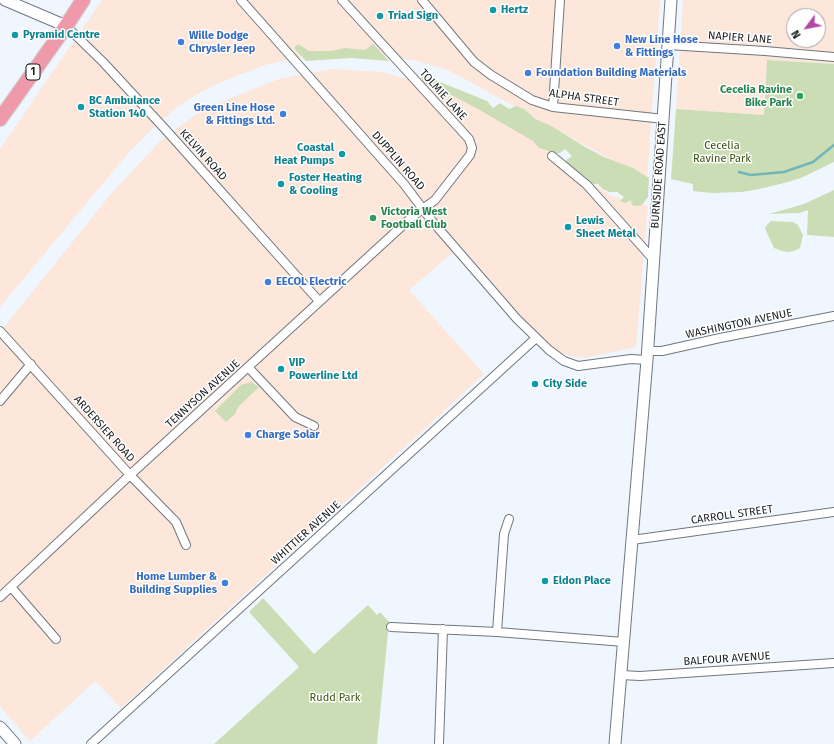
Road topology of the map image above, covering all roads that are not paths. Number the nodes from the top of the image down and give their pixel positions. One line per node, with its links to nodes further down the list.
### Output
1 (5, 0): 8 (main road)
2 (83, 0): 8 (highway, 1)
3 (241, 0): 15 (street, DUPPLIN ROAD)
4 (342, 0): 15 (street, TOLMIE LANE)
5 (422, 0): 11 (street, ALPHA STREET)
6 (560, 0): 11 (street)
7 (671, 0): 9 (main road, BURNSIDE ROAD EAST)
8 (66, 26): 12 (highway, 1); 17 (street, KELVIN ROAD)
9 (668, 45): 10 (street, NAPIER LANE); 13 (main road, BURNSIDE ROAD EAST)
10 (834, 57)
11 (553, 107): 13 (street, ALPHA STREET)
12 (0, 118)
13 (664, 119): 16 (main road, BURNSIDE ROAD EAST)
14 (552, 156): 16 (street)
15 (423, 208): 17 (street, TENNYSON AVENUE); 20 (street, DUPPLIN ROAD)
16 (653, 259): 21 (main road, BURNSIDE ROAD EAST)
17 (319, 301): 23 (street, TENNYSON AVENUE)
18 (834, 316): 21 (street, WASHINGTON AVENUE)
19 (0, 331): 22 (street, ARDERSIER ROAD)
20 (536, 338): 21 (street, DUPPLIN ROAD); 42 (street, WHITTIER AVENUE)
21 (647, 356): 29 (main road, BURNSIDE ROAD EAST)
22 (31, 364): 24 (street); 26 (street, ARDERSIER ROAD)
23 (248, 367): 25 (street); 26 (street, TENNYSON AVENUE)
24 (0, 401)
25 (314, 426)
26 (130, 475): 30 (street, ARDERSIER ROAD); 31 (street, TENNYSON AVENUE)
27 (834, 512): 29 (street, CARROLL STREET)
28 (509, 519): 35 (street)
29 (632, 540): 37 (main road, BURNSIDE ROAD EAST)
30 (186, 545)
31 (11, 587): 32 (street, TENNYSON AVENUE); 36 (street)
32 (0, 597)
33 (391, 627): 34 (street)
34 (443, 629): 35 (street); 43 (street)
35 (497, 632): 37 (street)
36 (56, 639)
37 (624, 642): 39 (main road, BURNSIDE ROAD EAST)
38 (834, 663): 39 (street, BALFOUR AVENUE)
39 (621, 675): 44 (main road, BURNSIDE ROAD EAST)
40 (0, 727): 41 (main road)
41 (15, 744)
42 (91, 744)
43 (439, 744)
44 (615, 744)

